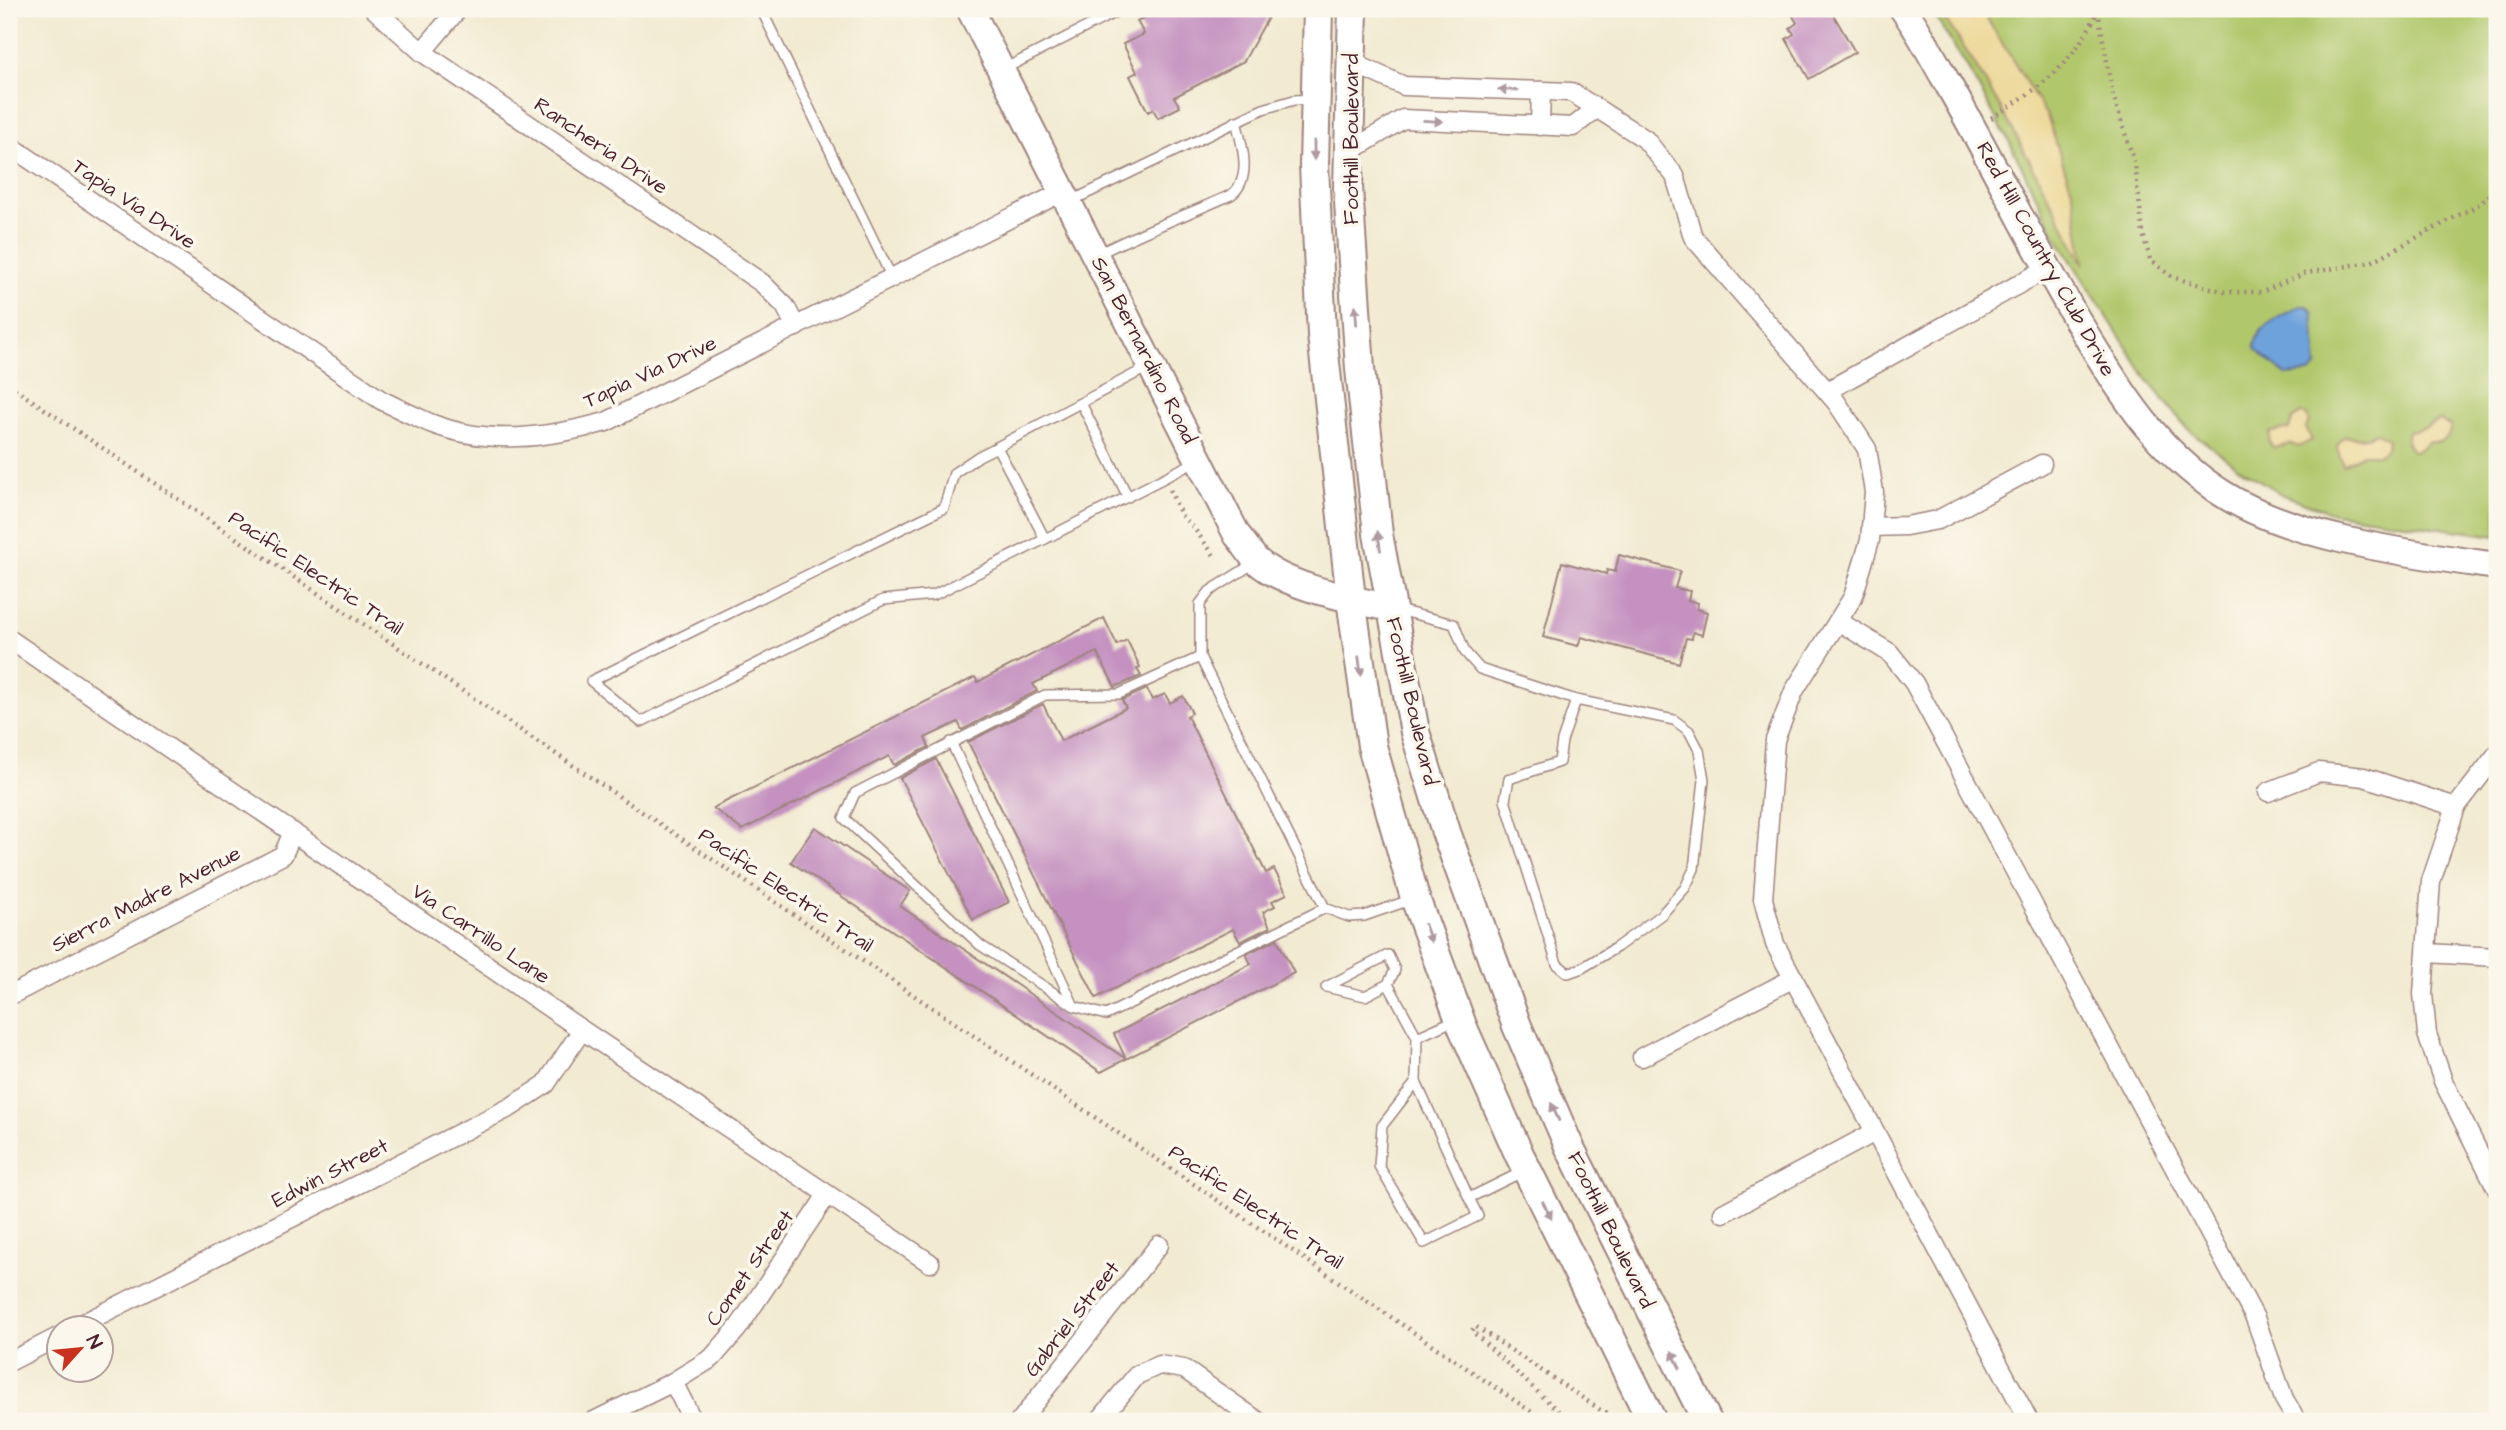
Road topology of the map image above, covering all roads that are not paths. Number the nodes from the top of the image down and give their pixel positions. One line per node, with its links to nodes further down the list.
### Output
1 (374, 9): 9 (street, Rancheria Drive)
2 (458, 9): 9 (street)
3 (761, 9): 24 (lane)
4 (970, 9): 11 (street, San Bernardino Road)
5 (1122, 9): 11 (lane)
6 (1318, 9): 14 (main road, Foothill Boulevard)
7 (1353, 9): 10 (main road, Foothill Boulevard)
8 (1903, 9): 23 (street, Red Hill Country Club Drive)
9 (422, 52): 25 (street, Rancheria Drive)
10 (1351, 62): 12 (street); 20 (main road, Foothill Boulevard)
11 (1001, 70): 21 (street, San Bernardino Road)
12 (1404, 86): 13 (street, one-way to 12); 16 (street)
13 (1541, 91): 15 (street); 18 (street)
14 (1315, 99): 17 (lane); 37 (main road, Foothill Boulevard, one-way to 37)
15 (1595, 109): 18 (street); 27 (street)
16 (1403, 120): 18 (street, one-way to 18); 20 (street)
17 (1236, 121): 21 (lane); 22 (lane)
18 (1540, 125)
19 (9, 145): 25 (street, Tapia Via Drive)
20 (1349, 152): 38 (main road, Foothill Boulevard, one-way to 20)
21 (1066, 196): 22 (street, San Bernardino Road); 24 (street, Tapia Via Drive)
22 (1096, 255): 26 (street, San Bernardino Road)
23 (2048, 268): 27 (street); 36 (street, Red Hill Country Club Drive)
24 (892, 278): 25 (street, Tapia Via Drive)
25 (796, 327)
26 (1152, 365): 28 (lane); 30 (street, San Bernardino Road)
27 (1827, 391): 33 (street)
28 (1081, 403): 29 (lane); 32 (lane)
29 (998, 447): 34 (lane); 34 (lane)
30 (1200, 460): 32 (lane); 35 (street, San Bernardino Road)
31 (2042, 464): 33 (street)
32 (1128, 496): 34 (lane)
33 (1871, 527): 39 (street)
34 (1045, 538)
35 (1257, 561): 37 (street, San Bernardino Road); 41 (lane)
36 (2497, 566)
37 (1351, 598): 38 (street, San Bernardino Road); 48 (main road, Foothill Boulevard, one-way to 48)
38 (1390, 608): 42 (lane); 79 (main road, Foothill Boulevard, one-way to 38)
39 (1838, 621): 52 (street); 81 (street)
40 (9, 639): 47 (street, Via Carrillo Lane)
41 (1200, 657): 43 (lane); 49 (lane)
42 (1576, 700): 42 (lane)
43 (950, 742): 55 (lane); 55 (lane)
44 (2497, 754): 46 (street)
45 (2268, 792): 46 (street)
46 (2456, 807): 50 (street)
47 (293, 832): 54 (street, Sierra Madre Avenue); 57 (street, Via Carrillo Lane)
48 (1415, 898): 49 (lane); 56 (main road, Foothill Boulevard, one-way to 56)
49 (1325, 908): 55 (lane)
50 (2427, 953): 51 (street); 63 (street)
51 (2497, 957)
52 (1794, 978): 59 (street); 61 (street)
53 (1388, 984): 53 (lane); 58 (lane)
54 (9, 996)
55 (1074, 1006)
56 (1460, 1017): 58 (lane); 62 (main road, Foothill Boulevard)
57 (582, 1030): 64 (street, Via Carrillo Lane); 69 (street, Edwin Street)
58 (1417, 1037): 60 (lane)
59 (1642, 1057)
60 (1416, 1082): 65 (lane); 65 (lane)
61 (1875, 1132): 66 (street); 80 (street)
62 (1527, 1170): 65 (lane); 78 (main road, Foothill Boulevard, one-way to 78)
63 (2497, 1189)
64 (827, 1195): 68 (street, Via Carrillo Lane); 72 (street, Comet Street)
65 (1469, 1198)
66 (1723, 1213)
67 (1159, 1245): 75 (street, Gabriel Street)
68 (930, 1263)
69 (102, 1314)
70 (46, 1343): 71 (street)
71 (9, 1362)
72 (673, 1382): 73 (street, Comet Street); 74 (street)
73 (594, 1421)
74 (693, 1421)
75 (1020, 1421)
76 (1100, 1421): 77 (street)
77 (1258, 1421)
78 (1652, 1421)
79 (1707, 1421)
80 (2029, 1421)
81 (2297, 1421)

